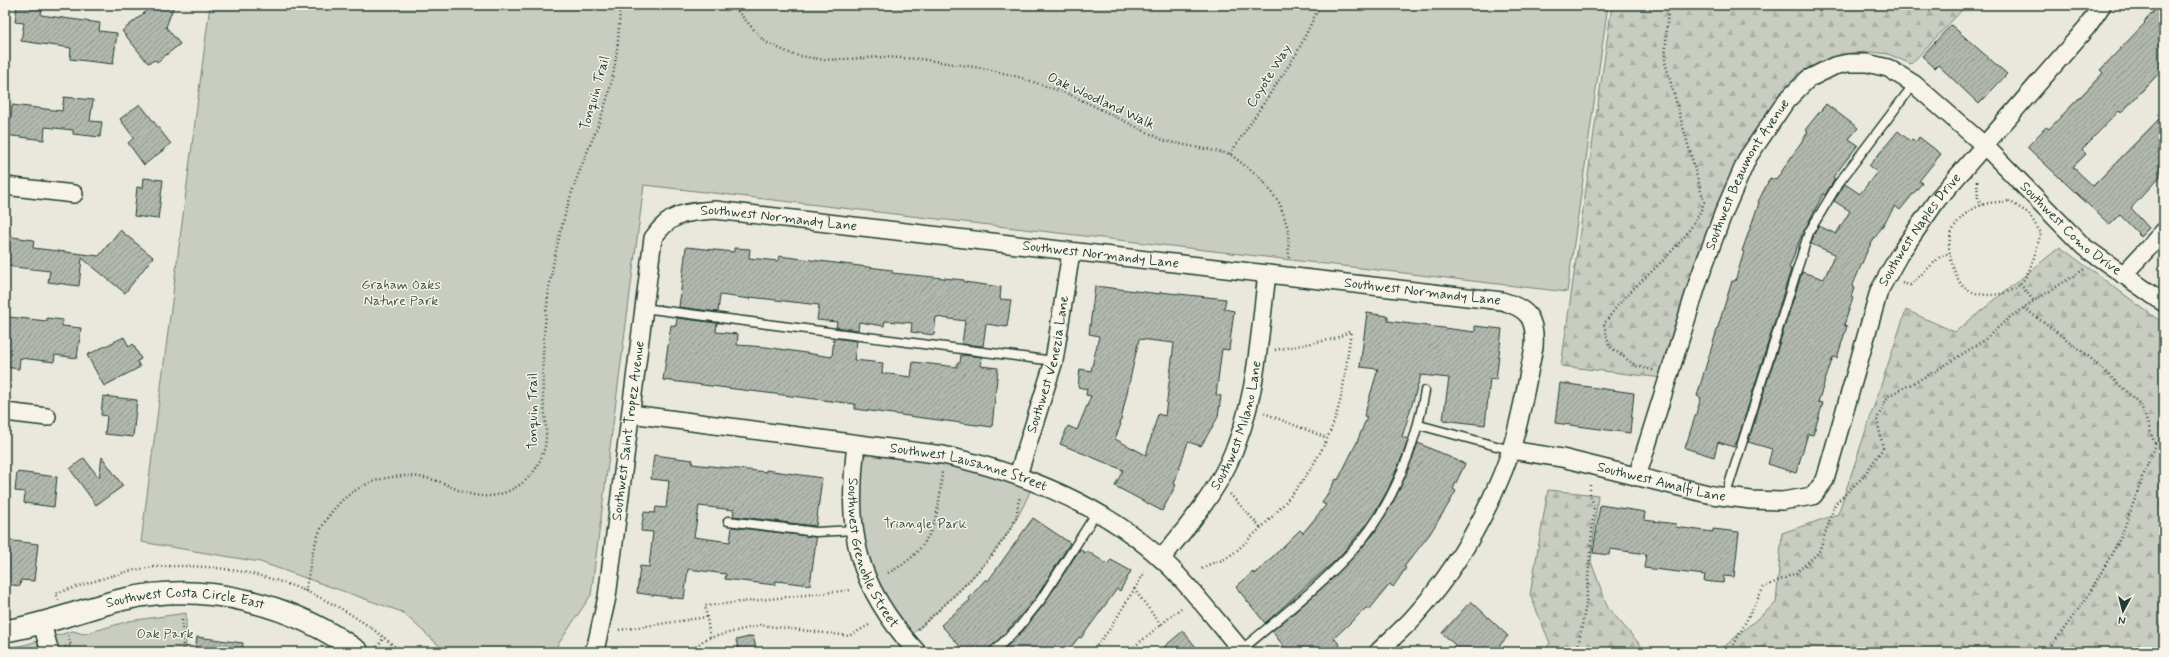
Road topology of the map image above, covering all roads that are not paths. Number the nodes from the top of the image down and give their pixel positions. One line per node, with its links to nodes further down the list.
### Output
1 (2102, 5): 3 (street, Southwest Naples Drive)
2 (1914, 84): 3 (street, Southwest Beaumont Avenue); 22 (street, Southwest Beaumont Avenue); 24 (lane)
3 (1985, 146): 10 (street, Southwest Como Drive); 23 (street, Southwest Naples Drive)
4 (5, 186): 5 (street)
5 (74, 194)
6 (673, 216): 8 (street, Southwest Normandy Lane); 12 (street, Southwest Saint Tropez Avenue)
7 (2164, 231): 10 (street)
8 (1071, 252): 9 (street, Southwest Normandy Lane); 13 (street, Southwest Venezia Lane)
9 (1267, 274): 20 (street, Southwest Normandy Lane); 28 (street, Southwest Milano Lane)
10 (2123, 275): 11 (street, Southwest Como Drive)
11 (2164, 303)
12 (643, 308): 13 (lane); 16 (street, Southwest Saint Tropez Avenue)
13 (1054, 361): 21 (street, Southwest Venezia Lane)
14 (1425, 391): 18 (lane)
15 (5, 412): 17 (street)
16 (631, 414): 19 (street, Southwest Lausanne Street); 31 (street, Southwest Saint Tropez Avenue)
17 (46, 417)
18 (1419, 425): 20 (lane); 32 (lane)
19 (856, 444): 21 (street, Southwest Lausanne Street); 27 (street, Southwest Grenoble Street)
20 (1511, 450): 22 (street, Southwest Amalfi Lane); 37 (street)
21 (1018, 475): 25 (street, Southwest Lausanne Street)
22 (1637, 477): 24 (street, Southwest Amalfi Lane)
23 (1813, 496): 24 (street, Southwest Amalfi Lane)
24 (1726, 497)
25 (1097, 512): 28 (street, Southwest Lausanne Street); 36 (lane)
26 (728, 521): 27 (lane)
27 (854, 530): 35 (street, Southwest Grenoble Street)
28 (1161, 559): 32 (street, Southwest Lausanne Street)
29 (42, 624): 30 (street, Southwest Costa Circle East); 33 (street); 34 (street, Southwest Costa Circle East)
30 (5, 631)
31 (598, 650)
32 (1241, 651)
33 (50, 652)
34 (358, 652)
35 (917, 652)
36 (993, 652)
37 (1378, 652)

